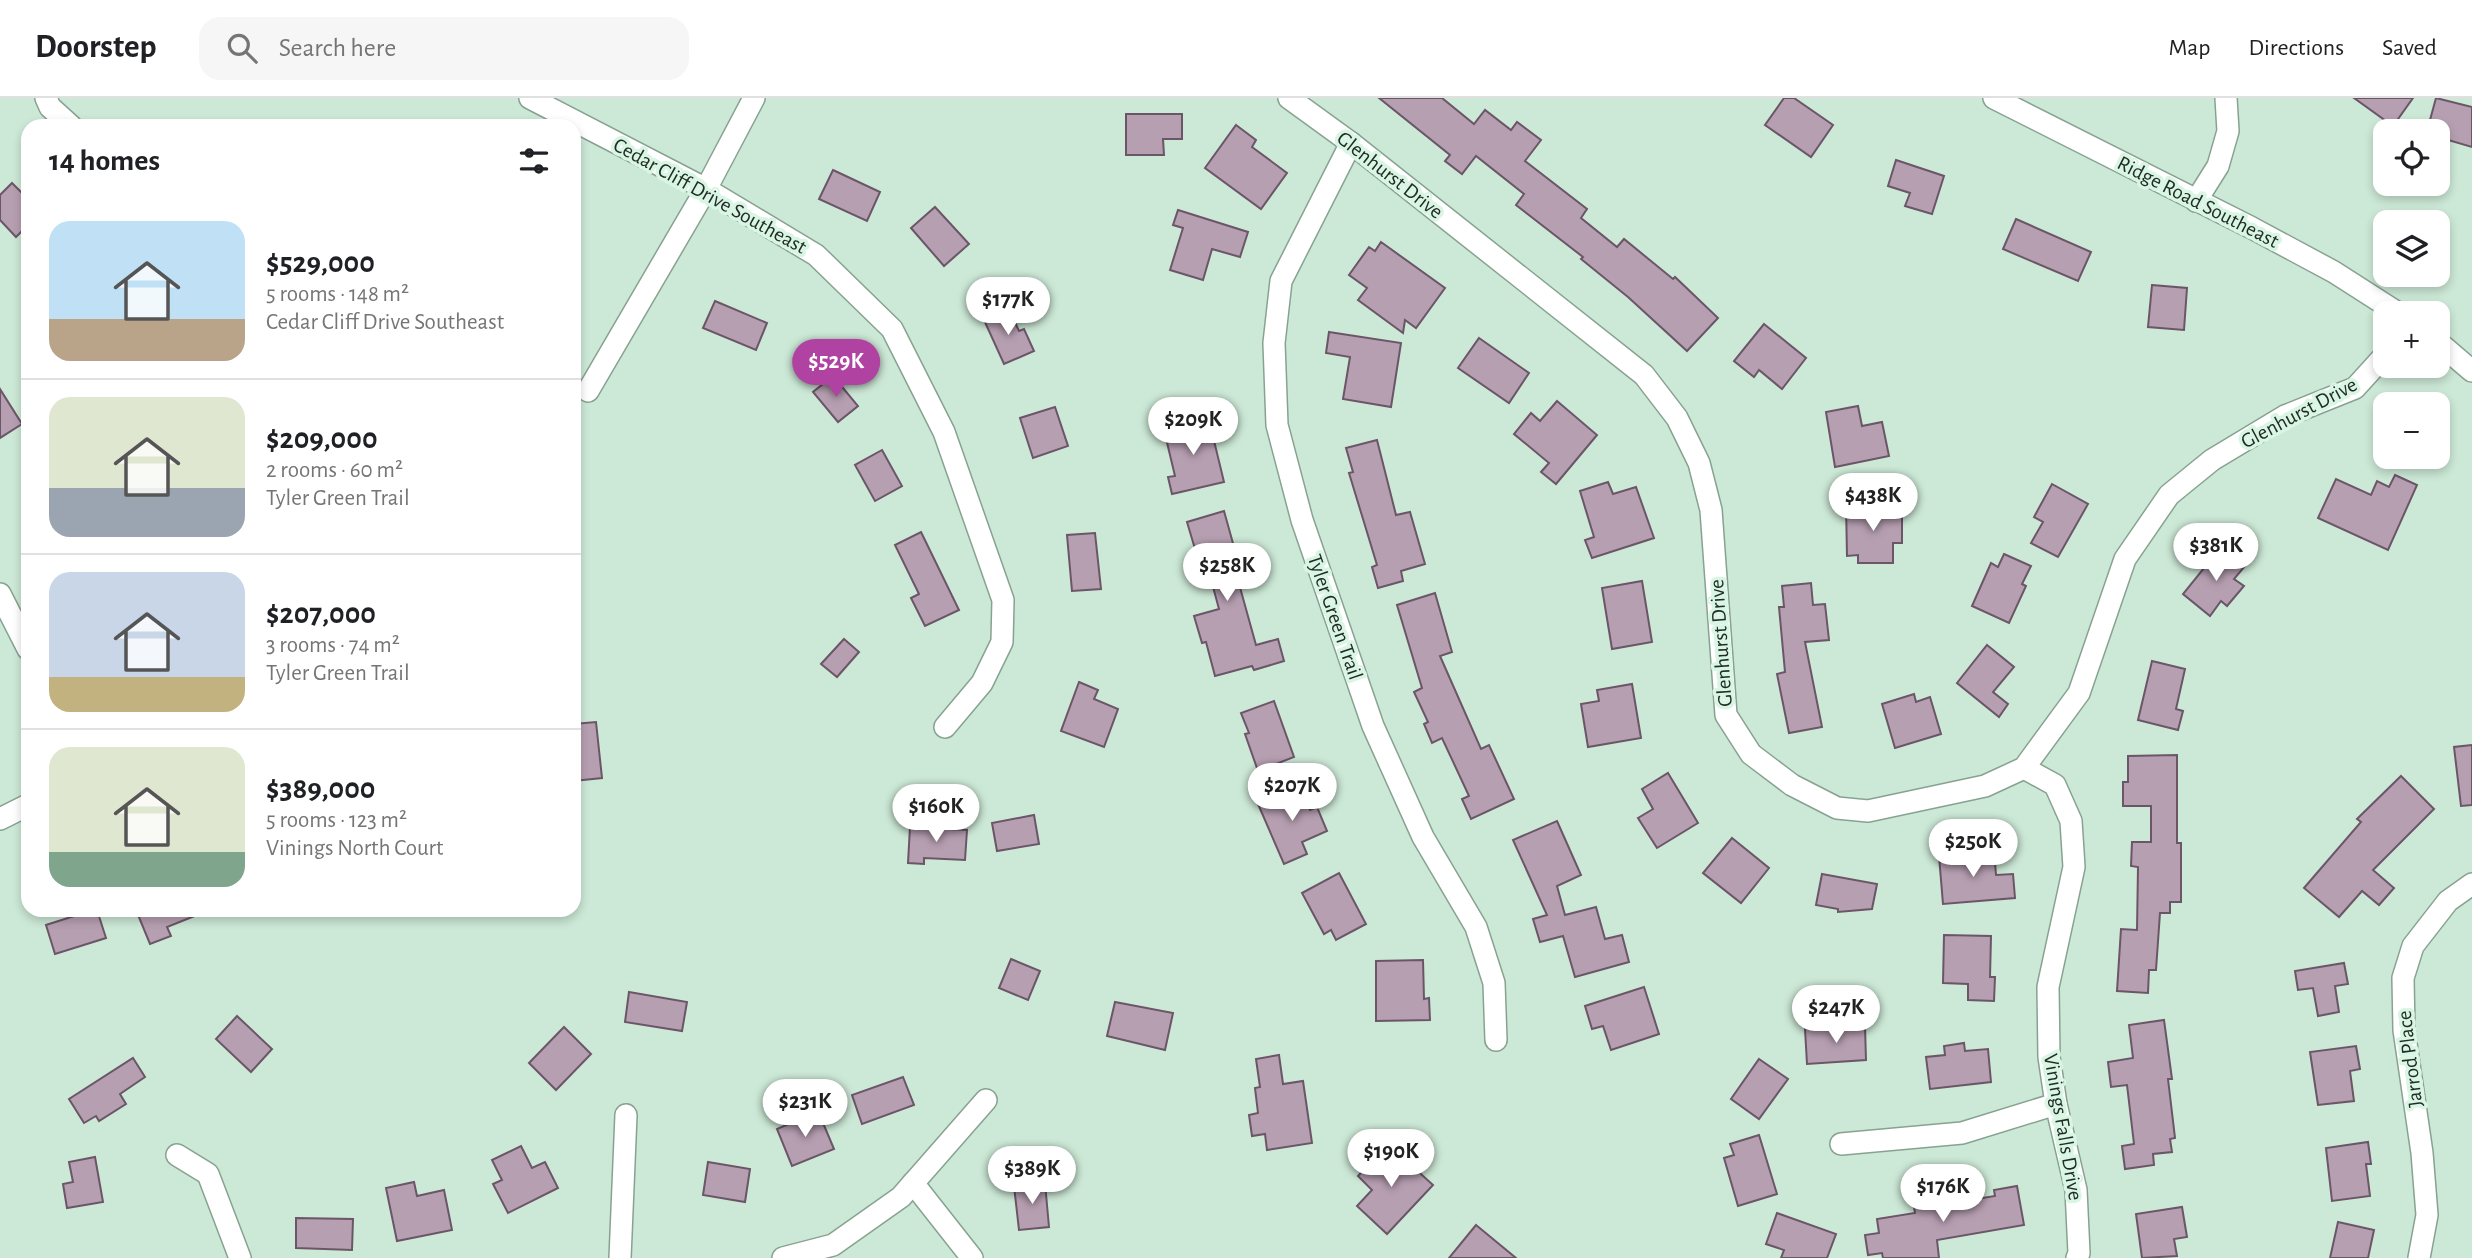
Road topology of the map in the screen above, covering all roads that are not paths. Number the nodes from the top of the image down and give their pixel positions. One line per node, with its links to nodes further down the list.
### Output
1 (46, 98): 7 (street)
2 (530, 98): 8 (street, Cedar Cliff Drive Southeast)
3 (754, 98): 11 (street)
4 (1289, 98): 10 (street, Glenhurst Drive)
5 (1994, 98): 12 (street, Ridge Road Southeast)
6 (2226, 98): 12 (street)
7 (63, 119)
8 (571, 119)
9 (581, 124): 11 (street, Cedar Cliff Drive Southeast)
10 (1351, 143): 21 (street, Glenhurst Drive); 25 (street, Tyler Green Trail)
11 (706, 189): 17 (street); 20 (street, Cedar Cliff Drive Southeast)
12 (2196, 201): 13 (street, Ridge Road Southeast)
13 (2379, 301)
14 (2450, 352): 16 (street)
15 (2373, 368): 21 (street, Glenhurst Drive)
16 (2472, 371)
17 (589, 391)
18 (0, 594): 19 (street)
19 (21, 635)
20 (944, 727)
21 (2024, 768): 27 (street, Vinings Falls Drive)
22 (21, 808): 23 (street)
23 (0, 819)
24 (2472, 884): 37 (street, Jarrod Place)
25 (1496, 1040)
26 (986, 1100): 31 (street)
27 (2056, 1104): 29 (street); 36 (street, Vinings Falls Drive)
28 (625, 1115): 33 (street)
29 (1841, 1144)
30 (177, 1155): 32 (street)
31 (913, 1183): 34 (street); 35 (street)
32 (240, 1258)
33 (620, 1258)
34 (783, 1258)
35 (972, 1258)
36 (2077, 1258)
37 (2419, 1258)

